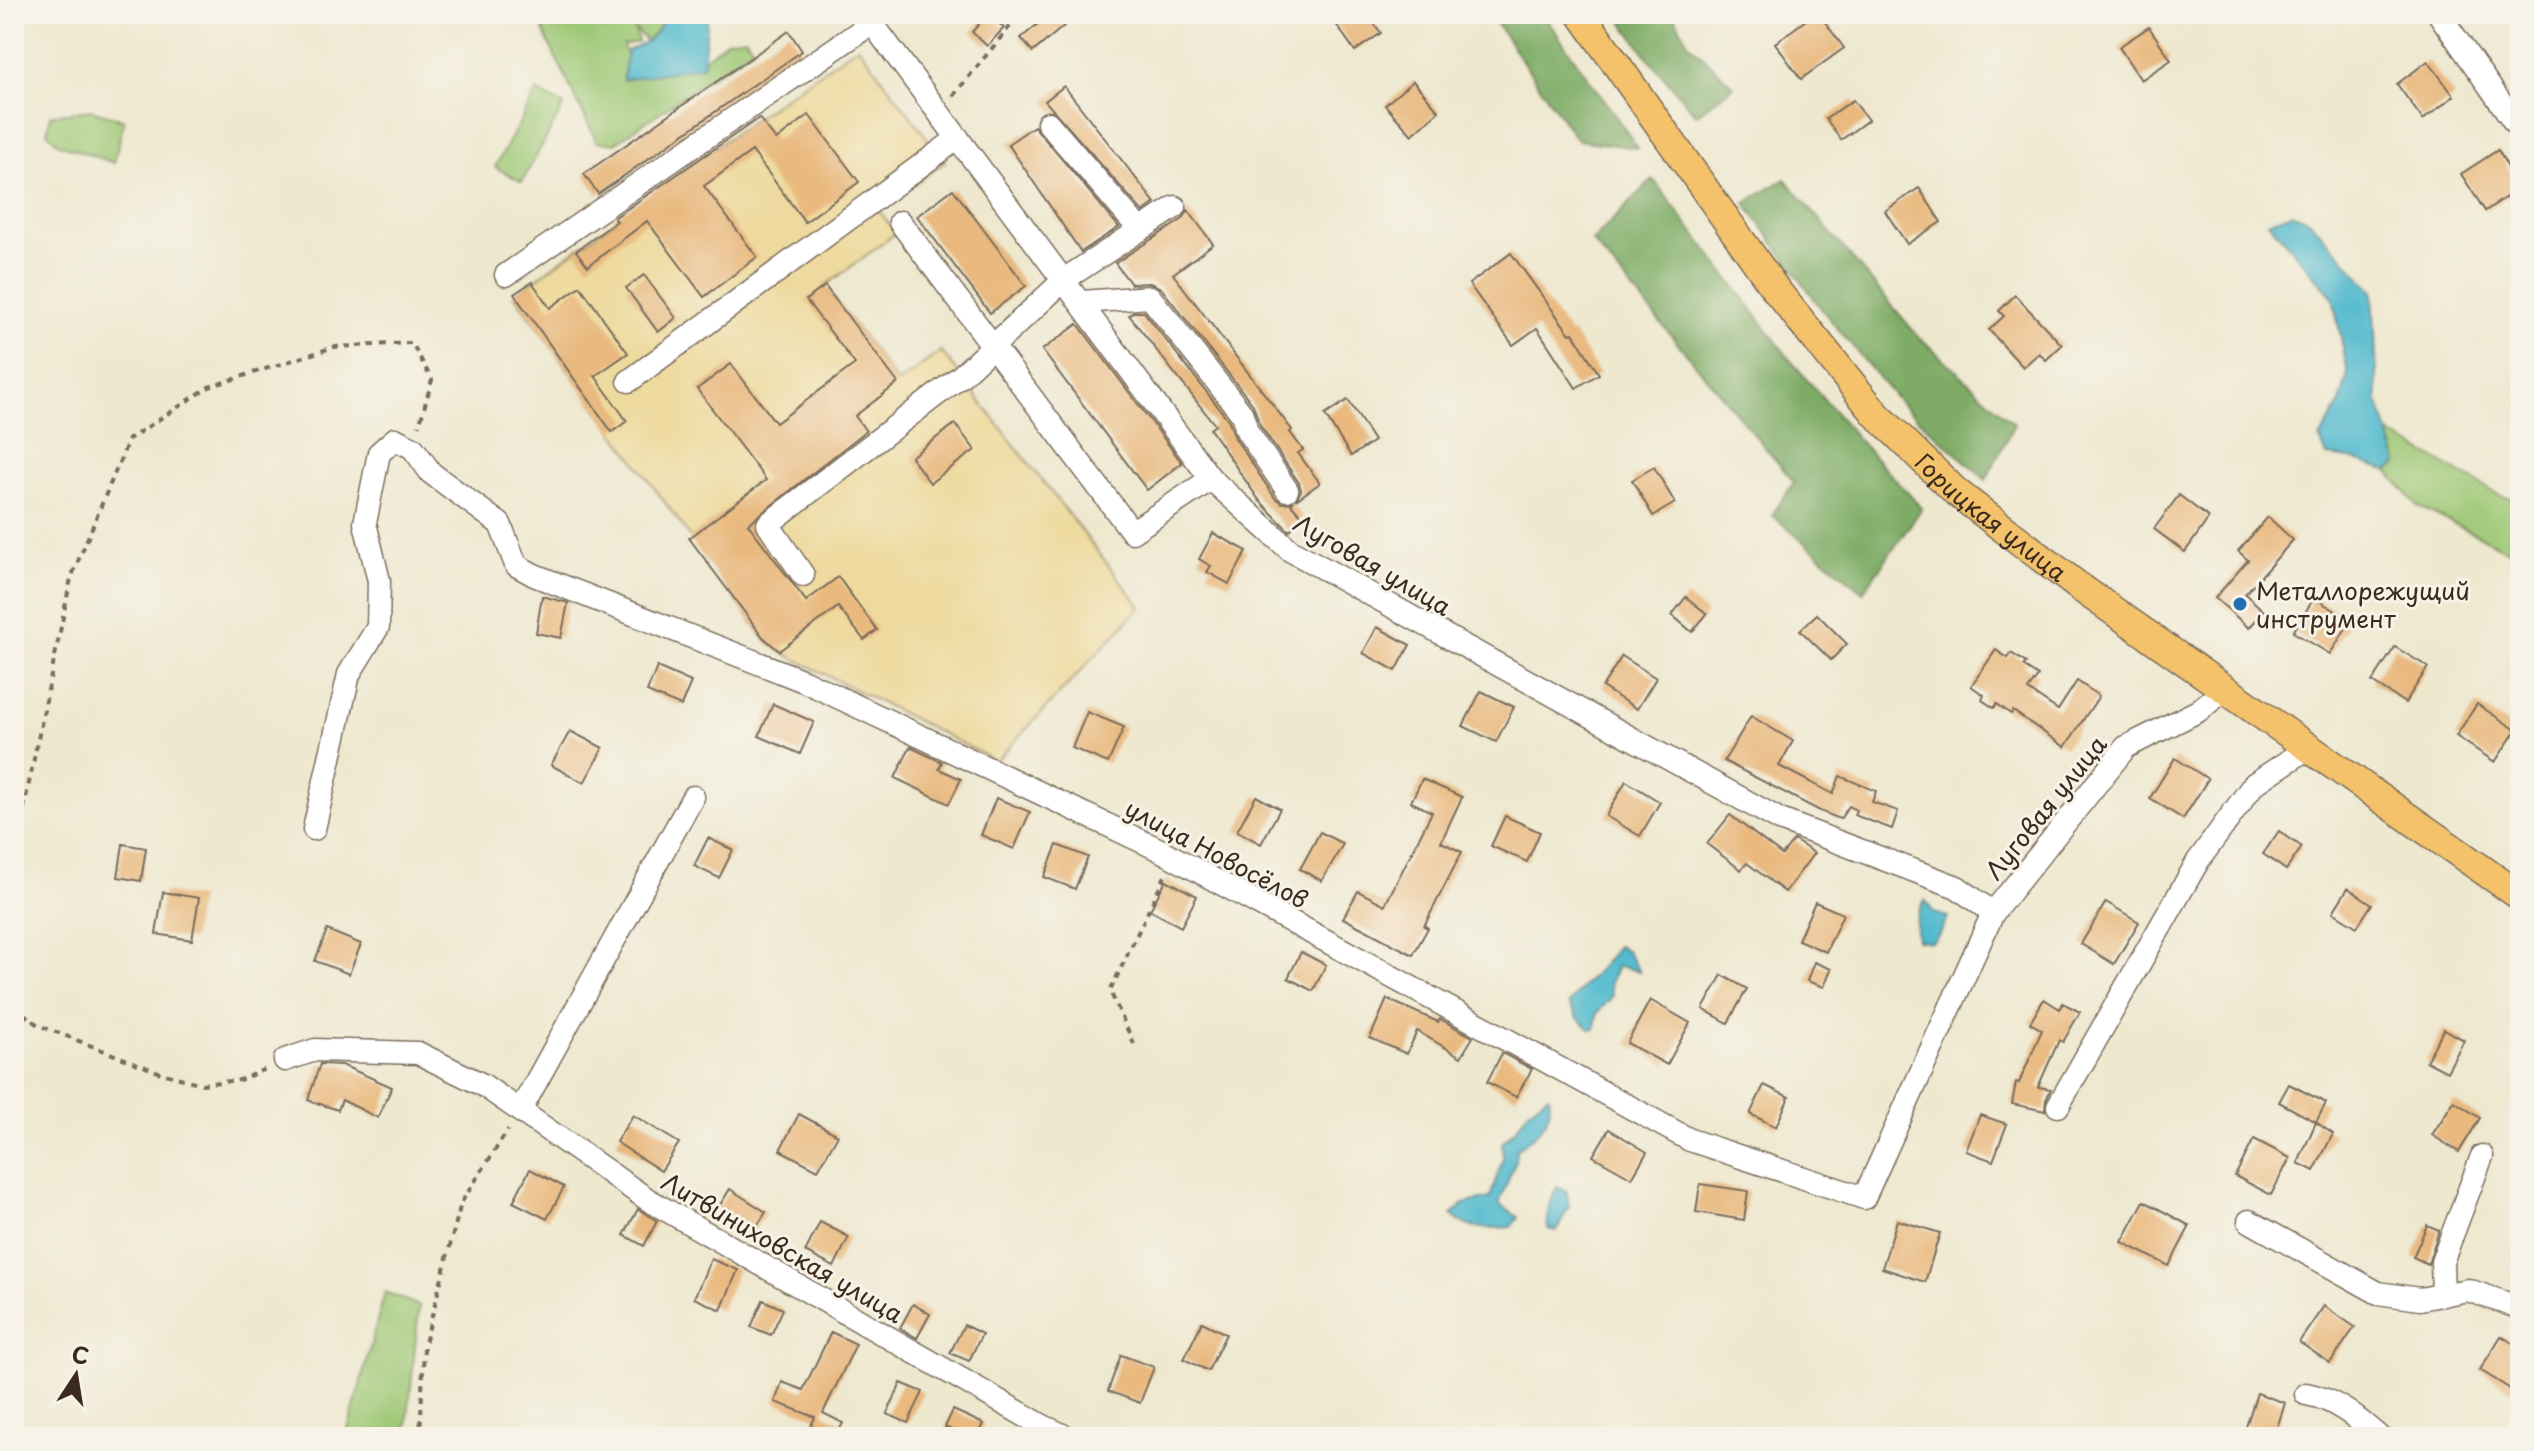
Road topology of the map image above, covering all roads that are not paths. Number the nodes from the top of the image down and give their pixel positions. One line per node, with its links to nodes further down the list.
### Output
1 (1581, 14): 18 (main road, Горицкая улица)
2 (2439, 14): 5 (street)
3 (872, 19): 6 (street, Луговая улица); 10 (street)
4 (1048, 123): 9 (street)
5 (2520, 130)
6 (958, 138): 11 (street, Луговая улица); 14 (street)
7 (1175, 207): 9 (street)
8 (900, 222): 13 (street)
9 (1140, 230): 11 (street)
10 (506, 275)
11 (1065, 279): 12 (street, Луговая улица); 13 (street)
12 (1082, 302): 15 (street, Луговая улица); 16 (street)
13 (993, 346): 15 (street); 17 (street)
14 (629, 381)
15 (1211, 479): 23 (street, Луговая улица)
16 (1287, 490)
17 (803, 575)
18 (2224, 690): 19 (main road, Горицкая улица); 23 (street, Луговая улица)
19 (2308, 748): 22 (main road, Горицкая улица); 25 (street)
20 (693, 797): 26 (street)
21 (314, 829): 28 (street, улица Новосёлов)
22 (2520, 896)
23 (1993, 913): 28 (street, Луговая улица)
24 (285, 1060): 26 (street, Литвиниховская улица)
25 (2058, 1106)
26 (520, 1111): 33 (street, Литвиниховская улица)
27 (2482, 1156): 30 (street)
28 (1864, 1198)
29 (2249, 1221): 30 (street)
30 (2443, 1295): 31 (street)
31 (2520, 1308)
32 (2306, 1394): 34 (street)
33 (1067, 1437)
34 (2379, 1437)

